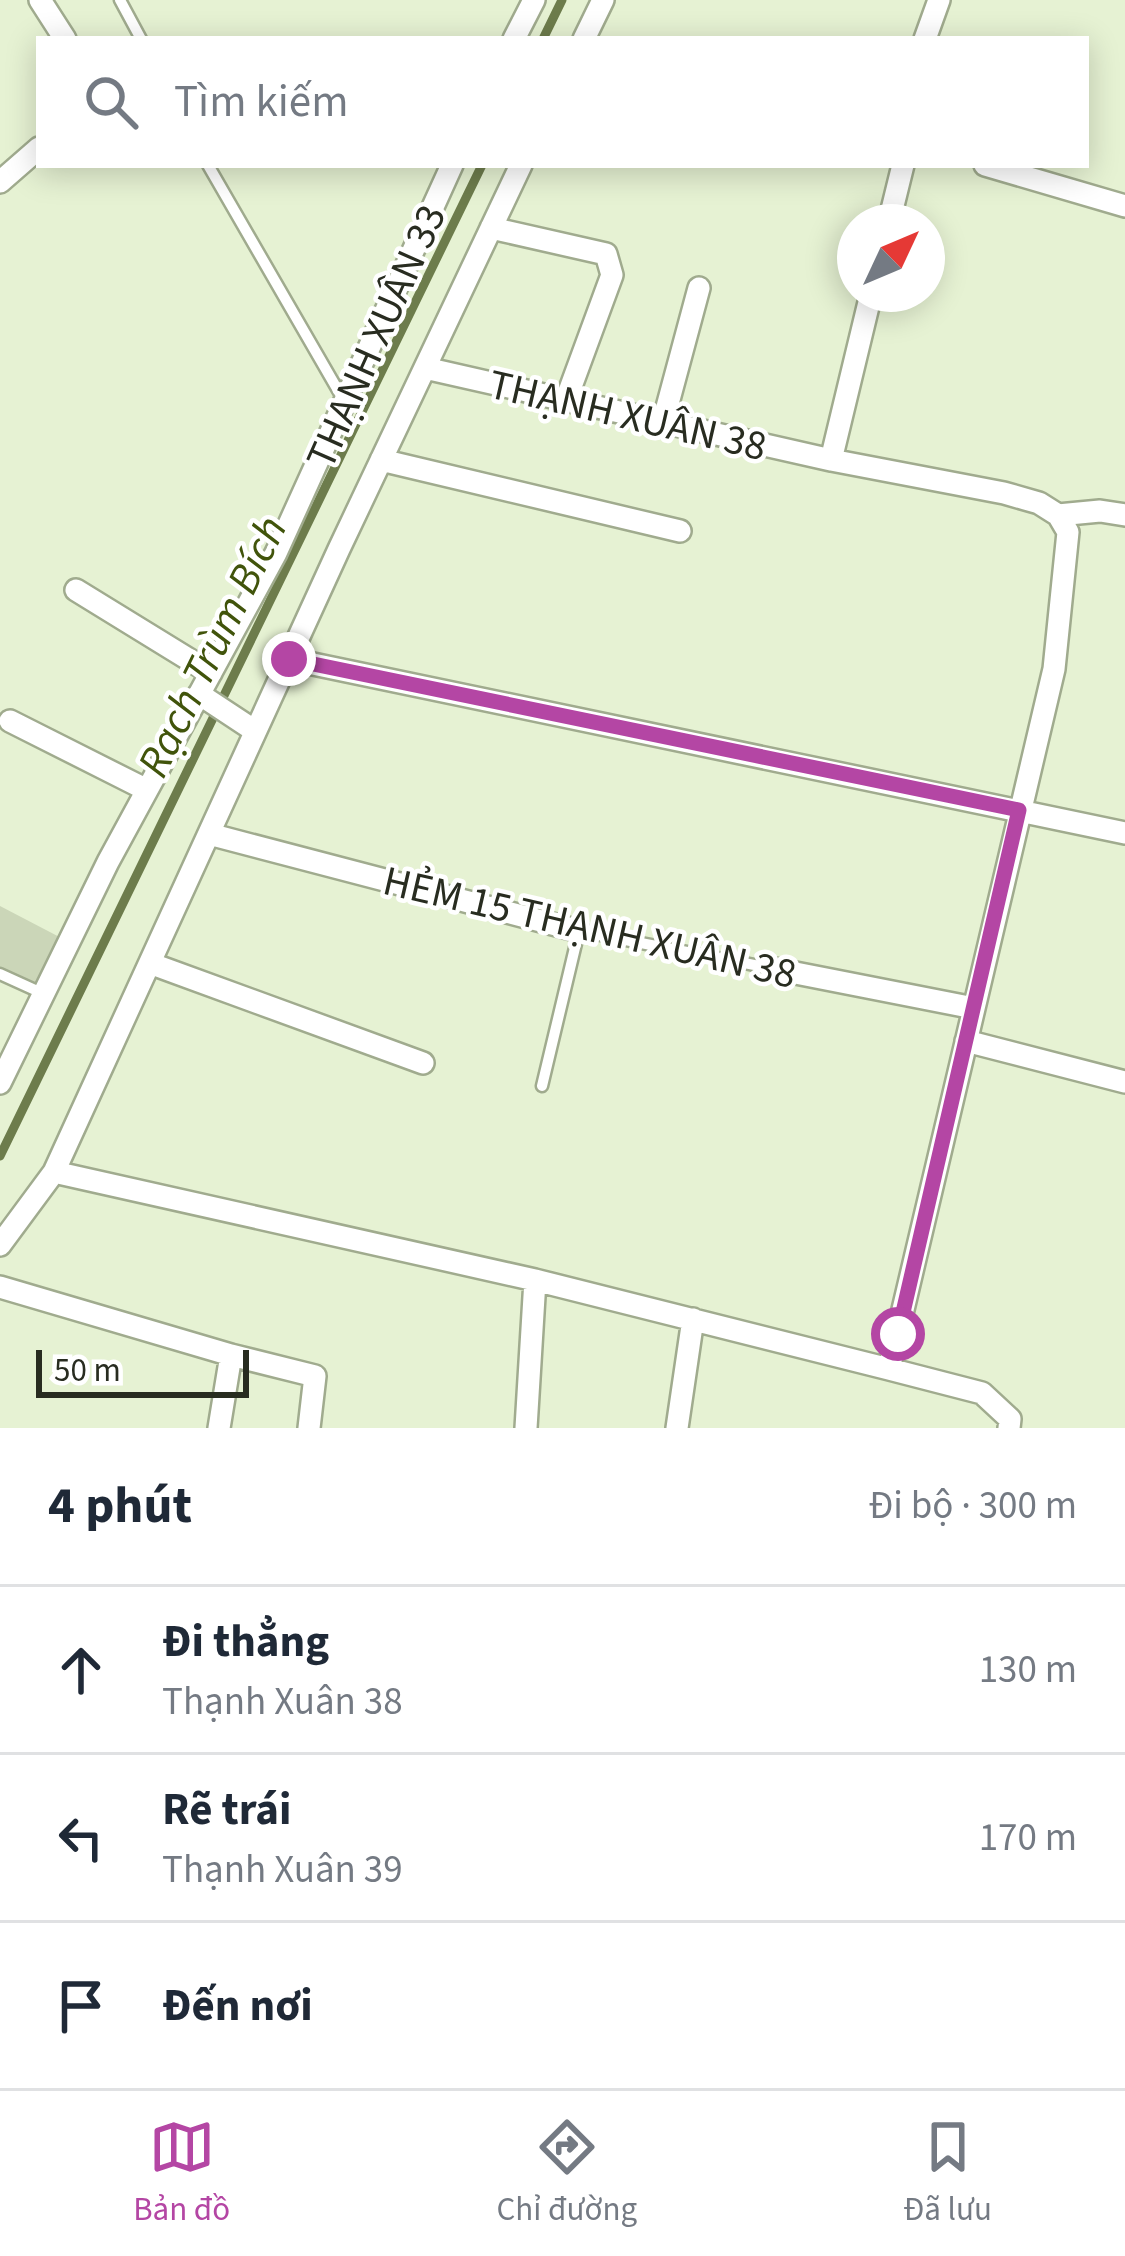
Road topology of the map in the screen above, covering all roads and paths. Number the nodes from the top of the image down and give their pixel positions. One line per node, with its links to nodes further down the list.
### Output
1 (40, 0): 6 (street)
2 (120, 0): 7 (lane)
3 (533, 0): 8 (street)
4 (603, 0): 9 (street)
5 (939, 0): 10 (street)
6 (63, 36)
7 (138, 36)
8 (515, 36)
9 (585, 36)
10 (926, 36)
11 (36, 151): 17 (street)
12 (210, 168): 25 (lane)
13 (451, 168): 25 (street, THẠNH XUÂN 33)
14 (520, 168): 20 (street)
15 (901, 168): 18 (street)
16 (995, 168): 19 (street)
17 (0, 182)
18 (893, 204)
19 (1125, 206)
20 (491, 228): 23 (street); 24 (street)
21 (699, 288): 26 (street)
22 (868, 312): 28 (street)
23 (425, 368): 24 (street, THẠNH XUÂN 38); 27 (street)
24 (566, 400): 26 (street, THẠNH XUÂN 38)
25 (345, 401): 34 (street, THẠNH XUÂN 33)
26 (663, 422): 28 (street, THẠNH XUÂN 38)
27 (381, 460): 31 (street); 33 (street)
28 (832, 460): 29 (street, THẠNH XUÂN 38)
29 (1058, 515): 30 (street); 39 (street)
30 (1125, 515)
31 (680, 531)
32 (76, 590): 34 (street)
33 (289, 659): 37 (street); 39 (street)
34 (211, 673): 35 (street, THẠNH XUÂN 33)
35 (199, 694): 37 (street); 38 (street, THẠNH XUÂN 33)
36 (10, 721): 38 (street)
37 (256, 731): 41 (street)
38 (147, 790): 46 (street, THẠNH XUÂN 33)
39 (1019, 810): 40 (street); 47 (street)
40 (1125, 833)
41 (208, 835): 42 (street, HẺM 15 THẠNH XUÂN 38); 43 (street)
42 (579, 931): 44 (lane, HẺM 15 THẠNH XUÂN 38); 52 (lane)
43 (152, 964): 49 (street); 53 (street)
44 (770, 968): 47 (street, HẺM 15 THẠNH XUÂN 38)
45 (0, 974): 46 (lane)
46 (44, 994): 51 (street, THẠNH XUÂN 33)
47 (974, 1008): 48 (street)
48 (966, 1041): 50 (street); 59 (street)
49 (423, 1063)
50 (1125, 1082)
51 (0, 1083)
52 (542, 1086)
53 (54, 1172): 54 (street); 55 (street)
54 (0, 1245)
55 (535, 1280): 57 (street); 62 (street)
56 (0, 1287): 58 (street)
57 (692, 1318): 59 (street); 63 (street)
58 (231, 1355): 60 (street); 61 (street)
59 (889, 1369): 64 (street)
60 (219, 1428)
61 (309, 1428)
62 (526, 1428)
63 (676, 1428)
64 (1010, 1428)

